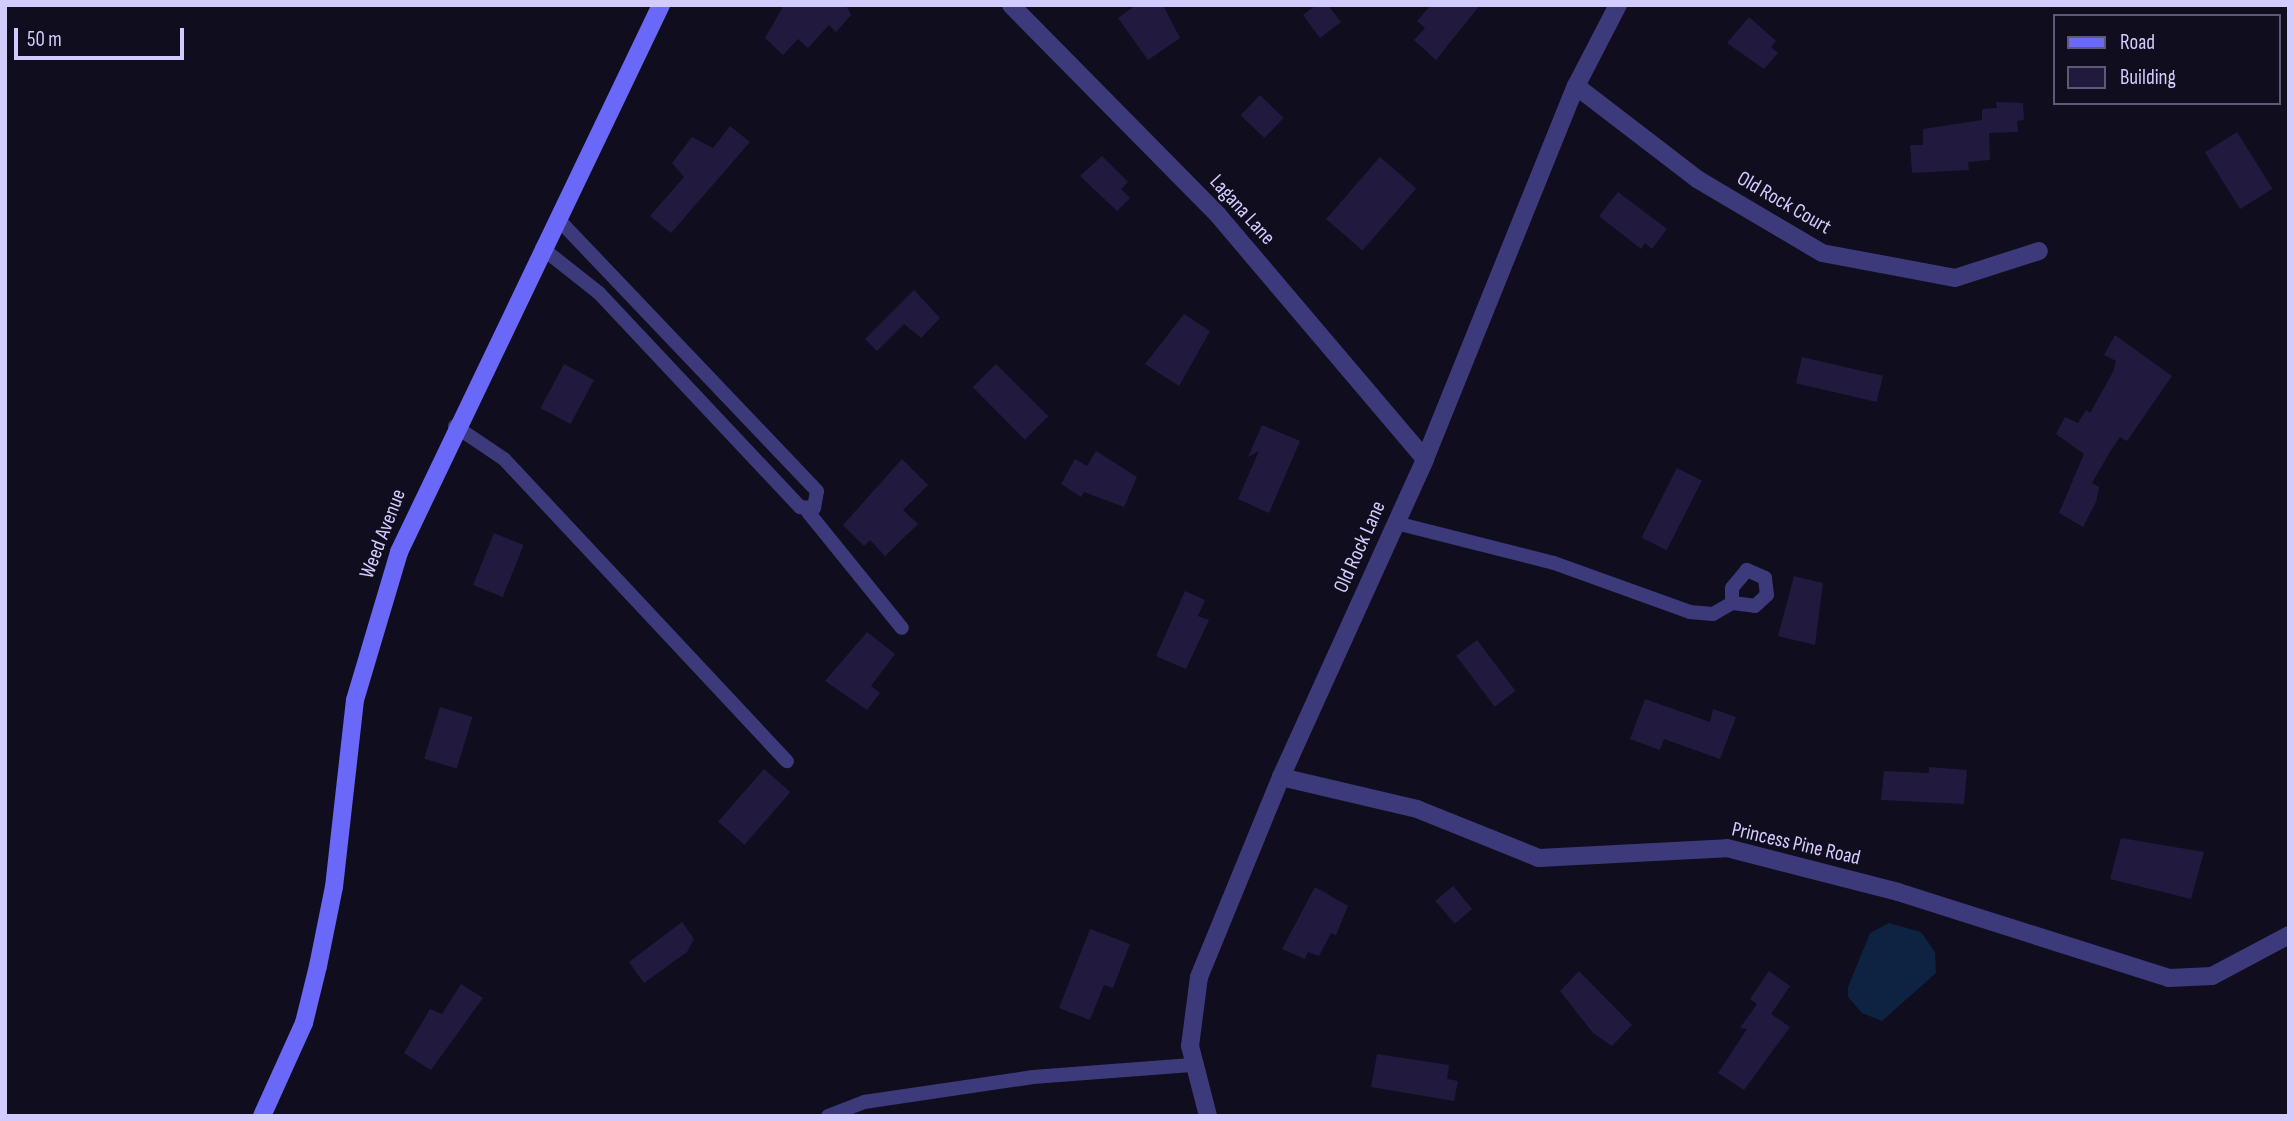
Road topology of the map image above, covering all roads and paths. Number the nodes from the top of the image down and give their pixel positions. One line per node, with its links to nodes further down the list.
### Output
1 (661, 5): 5 (main road, Weed Avenue)
2 (1011, 5): 9 (street, Lagana Lane)
3 (1618, 5): 4 (street, Old Rock Lane)
4 (1576, 86): 7 (street, Old Rock Court); 9 (street, Old Rock Lane)
5 (556, 218): 6 (main road, Weed Avenue); 10 (lane)
6 (542, 248): 8 (main road, Weed Avenue); 10 (lane)
7 (2039, 251)
8 (455, 426): 14 (lane); 18 (main road, Weed Avenue)
9 (1425, 459): 11 (street, Old Rock Lane)
10 (808, 512): 13 (lane)
11 (1396, 523): 12 (lane); 15 (street, Old Rock Lane)
12 (1732, 603)
13 (902, 628)
14 (787, 761)
15 (1281, 777): 16 (street, Princess Pine Road); 17 (street, Old Rock Lane)
16 (2289, 935)
17 (1192, 1065): 19 (lane); 20 (street, Old Rock Lane)
18 (262, 1116)
19 (828, 1116)
20 (1208, 1116)

